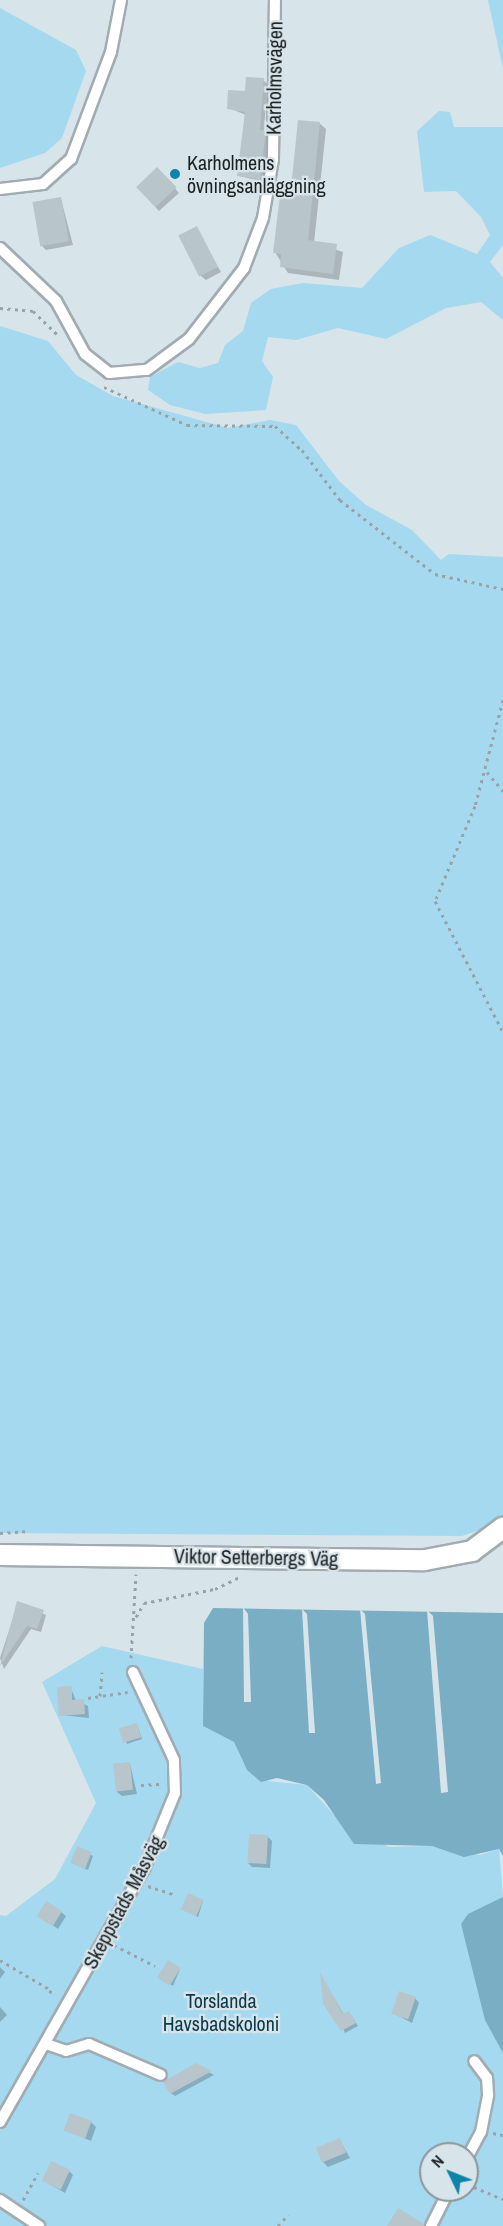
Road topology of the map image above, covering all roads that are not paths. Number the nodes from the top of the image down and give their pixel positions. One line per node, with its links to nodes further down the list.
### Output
1 (121, 0): 3 (lane)
2 (275, 0): 4 (lane, Karholmsvägen)
3 (0, 189)
4 (0, 248)
5 (503, 1528): 6 (street, Viktor Setterbergs Väg)
6 (0, 1555)
7 (134, 1672): 8 (lane, Skeppstads Måsväg)
8 (46, 2044): 10 (lane); 11 (lane, Skeppstads Måsväg)
9 (474, 2061): 12 (lane)
10 (160, 2075)
11 (0, 2122)
12 (476, 2142)
13 (0, 2200): 15 (lane)
14 (443, 2202): 16 (lane)
15 (39, 2226)
16 (431, 2226)

